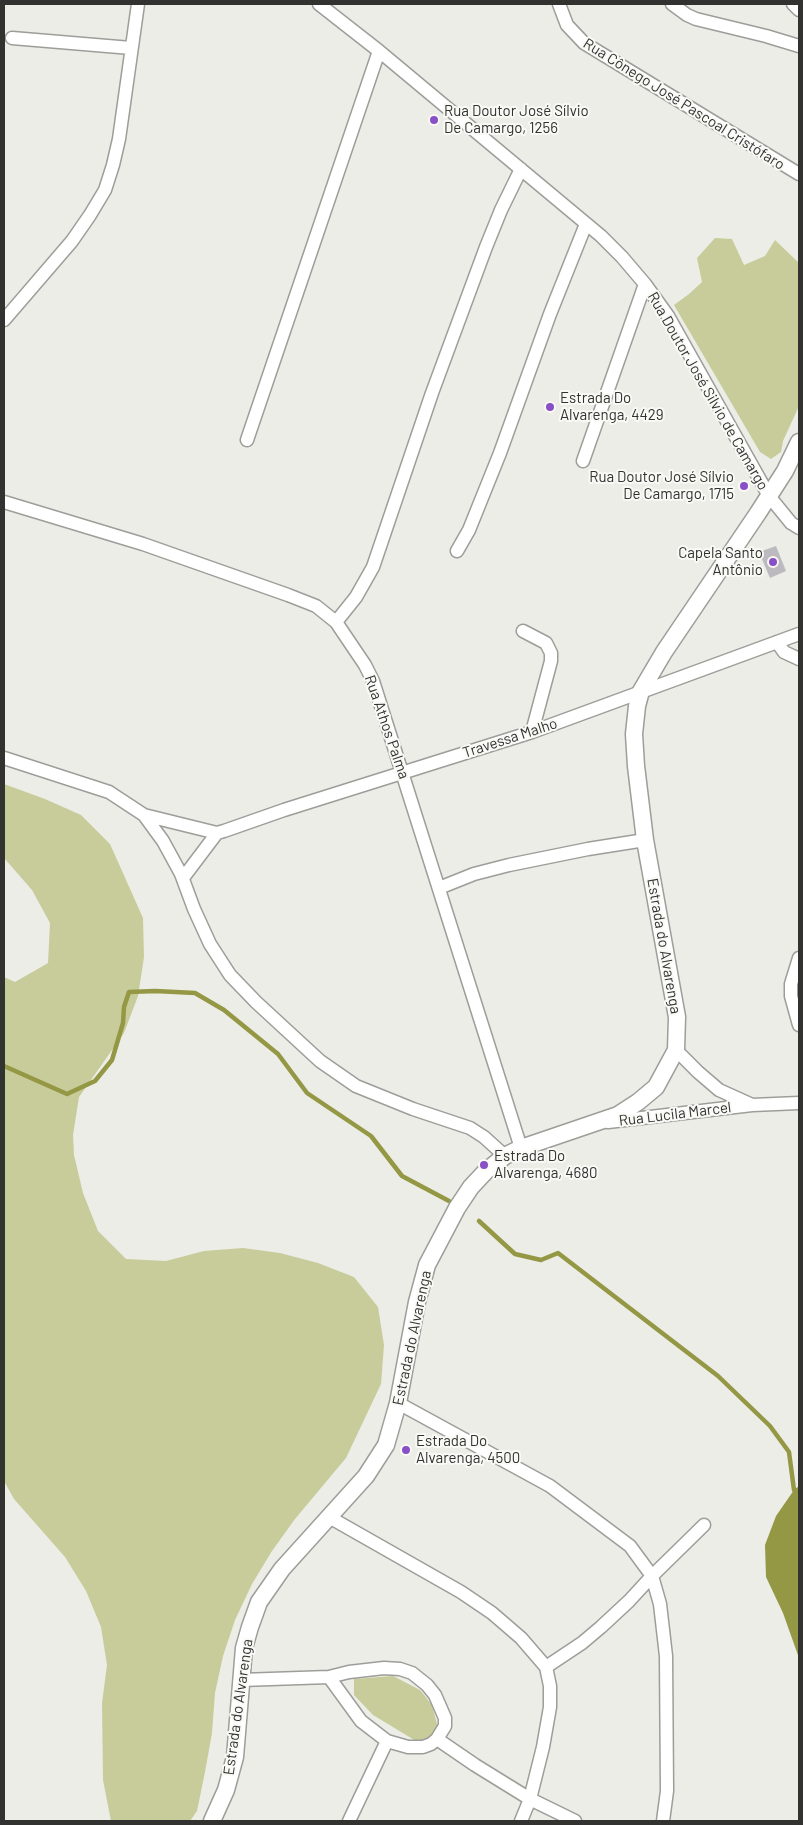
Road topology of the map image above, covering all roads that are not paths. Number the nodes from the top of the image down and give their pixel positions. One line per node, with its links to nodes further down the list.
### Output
1 (138, 4): 9 (street)
2 (319, 4): 10 (street, Rua Doutor José Silvio de Camargo)
3 (559, 4): 12 (street, Rua Cônego José Pascoal Cristófaro)
4 (672, 4): 8 (street)
5 (793, 4): 6 (street)
6 (799, 10)
7 (12, 38): 9 (street)
8 (799, 46)
9 (131, 48): 15 (street)
10 (379, 51): 11 (street, Rua Doutor José Silvio de Camargo); 16 (street)
11 (520, 169): 13 (street, Rua Doutor José Silvio de Camargo); 23 (street)
12 (799, 174)
13 (586, 224): 14 (street, Rua Doutor José Silvio de Camargo); 22 (street)
14 (645, 284): 18 (street); 19 (street, Rua Doutor José Silvio de Camargo)
15 (4, 320)
16 (247, 440)
17 (799, 442): 19 (main road, Estrada do Alvarenga)
18 (583, 461)
19 (769, 496): 21 (street, Rua Doutor José Silvio de Camargo); 28 (main road, Estrada do Alvarenga)
20 (4, 502): 23 (street, Rua Athos Palma)
21 (799, 528)
22 (458, 552)
23 (336, 622): 31 (street, Rua Athos Palma)
24 (523, 631): 29 (street)
25 (799, 634): 26 (street, Travessa Malho)
26 (777, 642): 27 (street); 28 (street, Travessa Malho)
27 (799, 659)
28 (641, 691): 29 (street, Travessa Malho); 34 (main road, Estrada do Alvarenga)
29 (532, 732): 31 (street, Travessa Malho)
30 (4, 758): 32 (street)
31 (403, 773): 33 (street, Travessa Malho); 36 (street, Rua Athos Palma)
32 (144, 814): 33 (street); 35 (street)
33 (217, 833): 35 (street)
34 (646, 840): 36 (street); 39 (main road, Estrada do Alvarenga)
35 (183, 878): 44 (street)
36 (439, 888): 43 (street, Rua Athos Palma)
37 (799, 958): 38 (street)
38 (799, 1025)
39 (676, 1050): 41 (street, Rua Lucila Marcel); 42 (main road, Estrada do Alvarenga)
40 (799, 1102): 41 (street, Rua Lucila Marcel)
41 (752, 1105): 42 (street, Rua Lucila Marcel)
42 (597, 1123): 43 (main road, Estrada do Alvarenga)
43 (521, 1148): 44 (main road, Estrada do Alvarenga)
44 (505, 1156): 45 (main road, Estrada do Alvarenga)
45 (398, 1403): 46 (main road, Estrada do Alvarenga); 48 (street)
46 (329, 1517): 49 (street); 51 (main road, Estrada do Alvarenga)
47 (704, 1525): 48 (street)
48 (652, 1576): 49 (street); 59 (street)
49 (546, 1667): 54 (street)
50 (329, 1677): 51 (street); 52 (street); 53 (street)
51 (241, 1680): 55 (main road, Estrada do Alvarenga)
52 (437, 1740): 53 (street); 54 (street)
53 (387, 1741): 56 (street)
54 (530, 1799): 57 (street); 58 (street)
55 (212, 1821)
56 (349, 1821)
57 (521, 1821)
58 (575, 1821)
59 (663, 1821)

